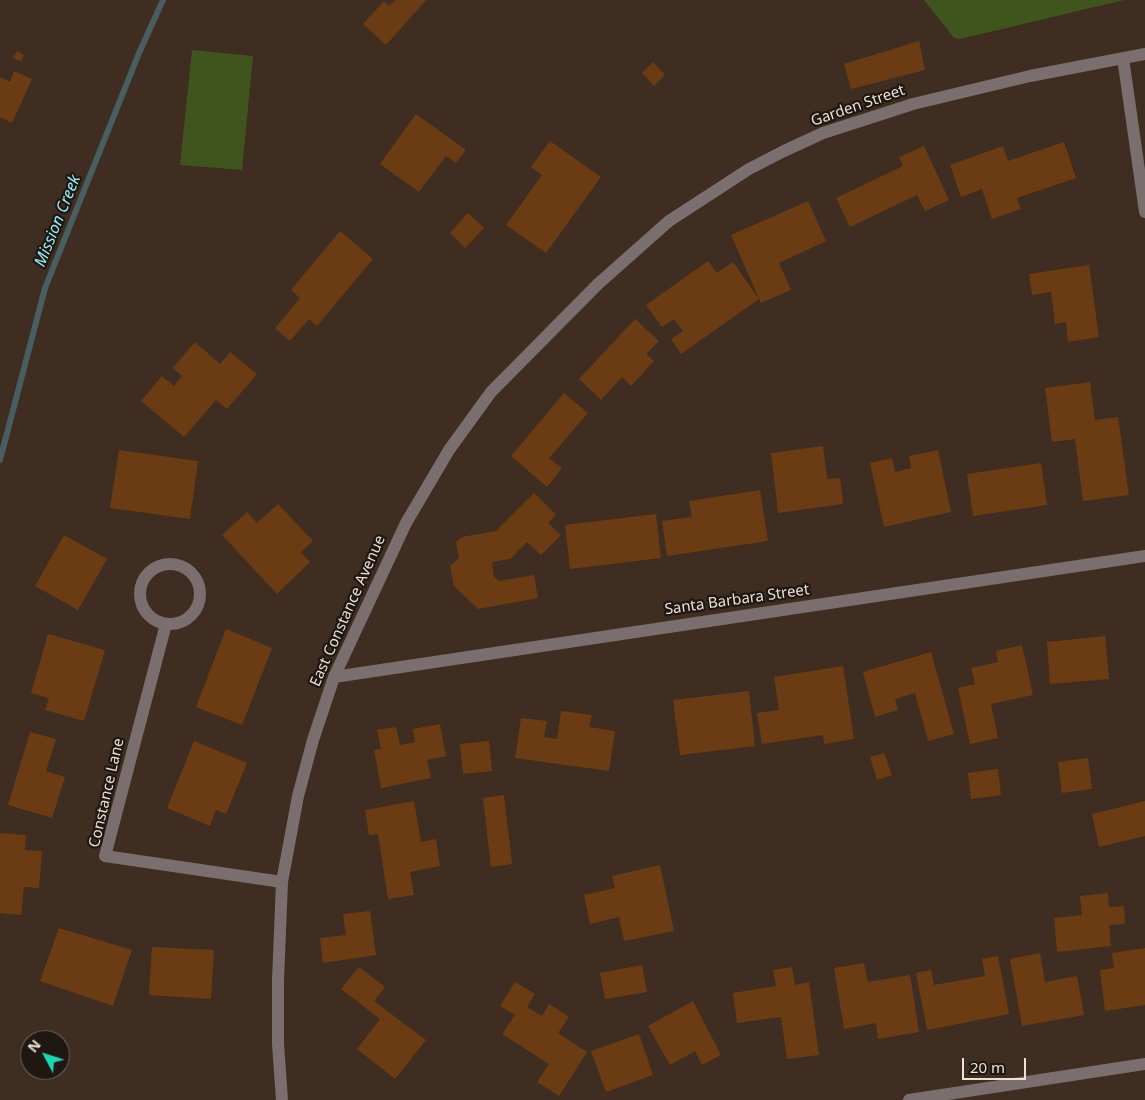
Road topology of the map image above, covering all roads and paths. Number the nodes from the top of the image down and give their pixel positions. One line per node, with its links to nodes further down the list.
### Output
1 (1145, 54): 2 (street, Garden Street)
2 (1123, 58): 3 (street); 4 (street, Garden Street)
3 (1145, 212)
4 (616, 268): 7 (street, East Constance Avenue)
5 (1145, 556): 7 (street, Santa Barbara Street)
6 (166, 624): 6 (street); 8 (street, Constance Lane)
7 (334, 676): 8 (street, East Constance Avenue)
8 (282, 882): 10 (street, East Constance Avenue)
9 (1145, 1064): 11 (street)
10 (282, 1100)
11 (909, 1100)

